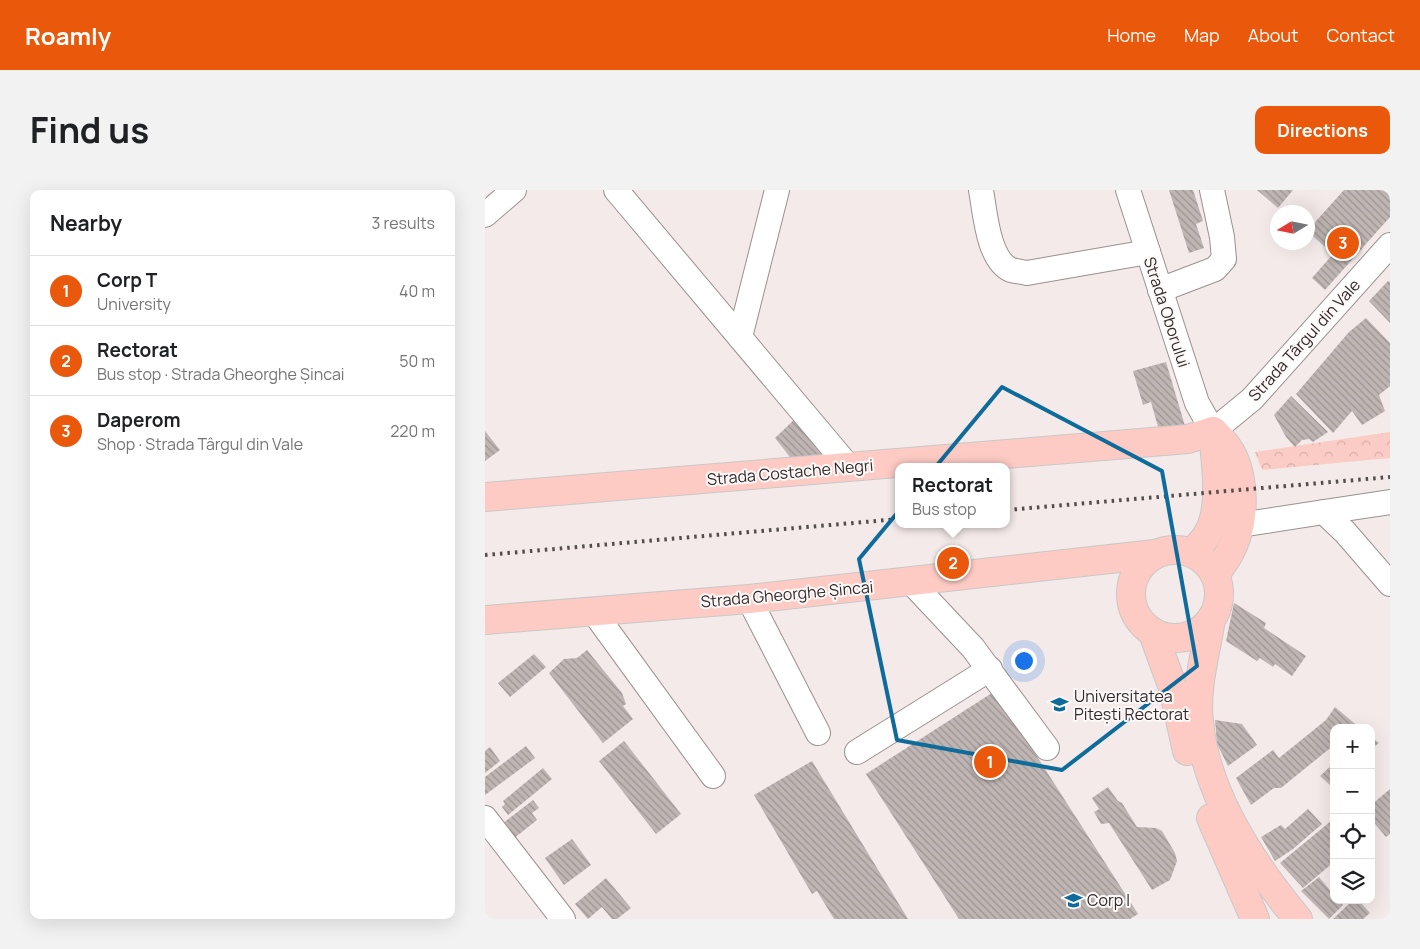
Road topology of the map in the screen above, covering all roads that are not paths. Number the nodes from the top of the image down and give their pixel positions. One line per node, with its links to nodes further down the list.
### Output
1 (514, 190): 7 (street)
2 (616, 190): 11 (street)
3 (777, 190): 11 (street)
4 (981, 190): 9 (street)
5 (1128, 190): 9 (street, Strada Oborului)
6 (1212, 190): 10 (street)
7 (485, 215)
8 (1390, 245): 12 (street, Strada Târgul din Vale)
9 (1148, 252): 10 (street, Strada Oborului)
10 (1160, 290): 12 (street, Strada Oborului)
11 (740, 337): 15 (street)
12 (1213, 431): 14 (main road, Strada Costache Negri); 19 (main road); 20 (main road)
13 (895, 463): 15 (main road, Strada Costache Negri)
14 (899, 463)
15 (849, 467): 16 (main road, Strada Costache Negri)
16 (485, 497)
17 (1390, 502): 18 (street)
18 (1324, 512): 19 (street); 25 (street)
19 (1240, 525): 23 (main road)
20 (1192, 553): 21 (main road); 23 (main road)
21 (1155, 554): 22 (main road, Strada Gheorghe Șincai); 26 (main road)
22 (1087, 560): 24 (main road, Strada Gheorghe Șincai); 26 (main road)
23 (1215, 575): 29 (main road)
24 (911, 582): 27 (main road, Strada Gheorghe Șincai); 32 (street)
25 (1390, 584)
26 (1131, 588): 31 (main road)
27 (749, 599): 28 (main road, Strada Gheorghe Șincai); 33 (street)
28 (593, 611): 30 (main road, Strada Gheorghe Șincai); 36 (street)
29 (1211, 619): 31 (main road); 40 (main road)
30 (485, 620)
31 (1153, 633): 39 (main road)
32 (990, 670): 34 (street); 35 (street)
33 (818, 733)
34 (1047, 748)
35 (857, 752)
36 (713, 776)
37 (485, 818): 38 (street)
38 (563, 919)
39 (1255, 919)
40 (1298, 919)

